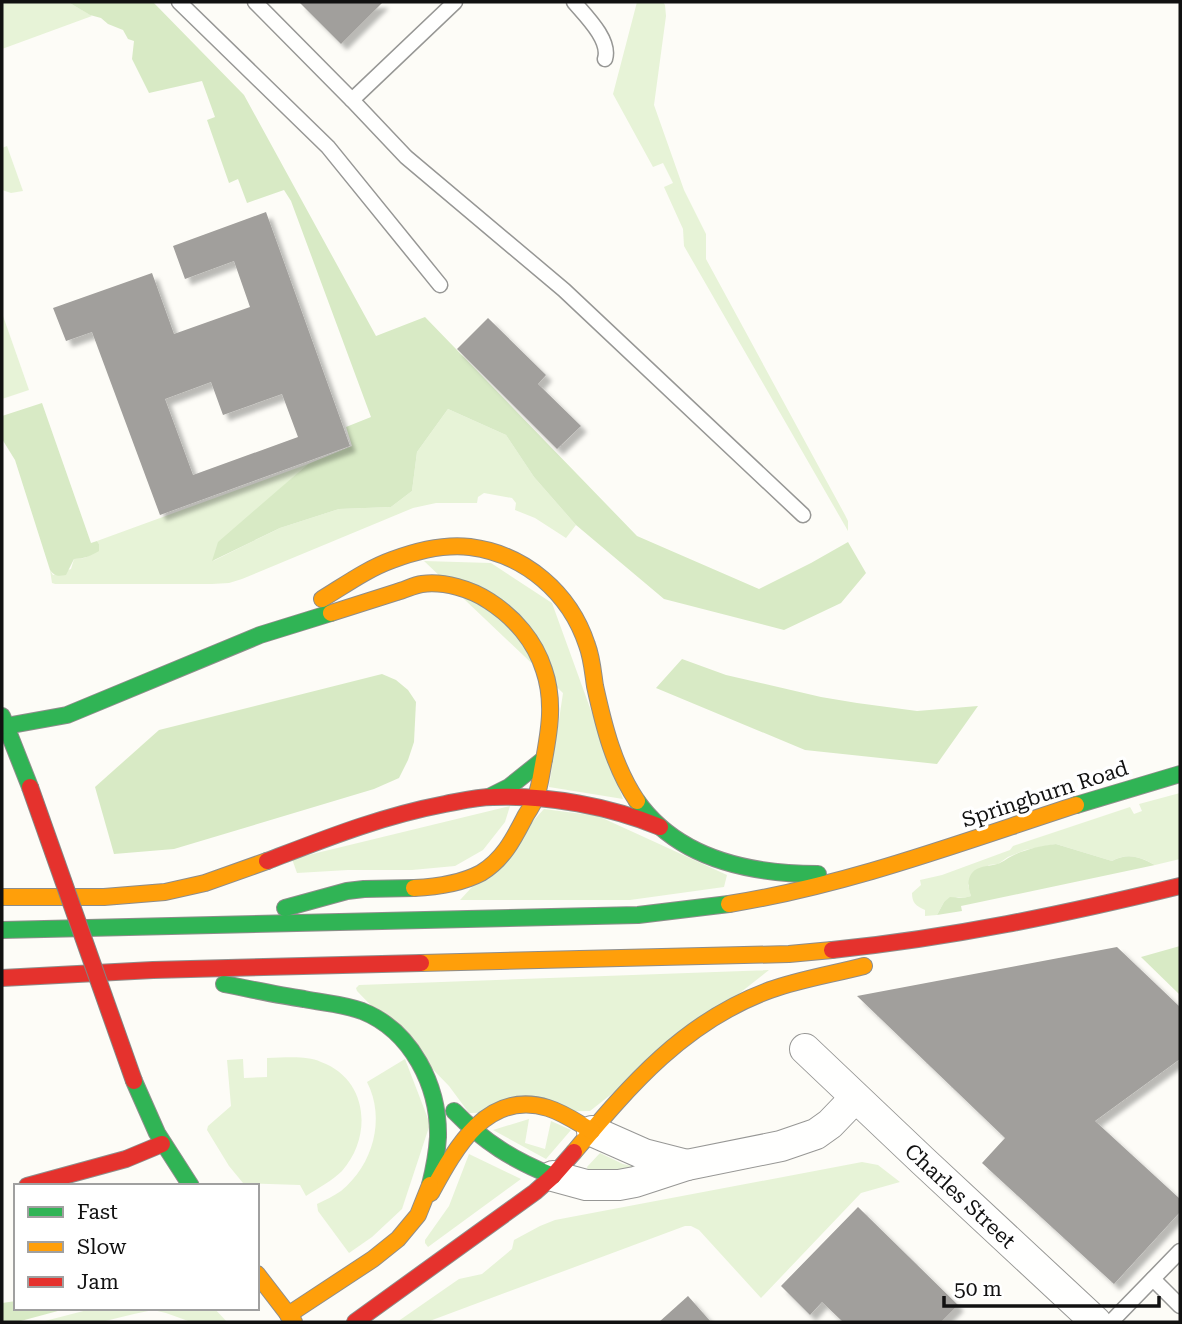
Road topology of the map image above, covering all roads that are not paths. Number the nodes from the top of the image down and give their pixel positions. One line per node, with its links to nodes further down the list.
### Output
1 (179, 2): 7 (lane)
2 (255, 2): 6 (lane)
3 (455, 2): 6 (lane)
4 (573, 2): 5 (lane)
5 (605, 59)
6 (352, 100): 8 (lane)
7 (440, 285)
8 (803, 515)
9 (260, 635): 10 (main road); 11 (main road); 15 (main road)
10 (4, 721): 29 (main road, bridge)
11 (544, 759): 13 (main road); 14 (main road)
12 (1180, 774): 16 (main road, Springburn Road)
13 (489, 797): 14 (main road); 18 (main road)
14 (536, 799): 15 (main road); 19 (main road)
15 (660, 827): 16 (main road)
16 (923, 856): 19 (main road)
17 (1180, 886): 20 (main road)
18 (2, 897)
19 (227, 923): 21 (main road)
20 (1007, 925): 22 (main road); 28 (main road)
21 (2, 929)
22 (153, 970): 23 (main road); 25 (main road)
23 (2, 978)
24 (806, 1049): 26 (street, Charles Street)
25 (429, 1082): 27 (main road); 34 (main road)
26 (855, 1098): 30 (street); 41 (street, Charles Street)
27 (471, 1130): 28 (main road); 31 (main road); 34 (main road)
28 (592, 1130): 30 (street); 31 (main road)
29 (162, 1144): 32 (main road); 33 (main road)
30 (687, 1165): 31 (street)
31 (553, 1176): 40 (main road)
32 (34, 1184)
33 (190, 1184)
34 (420, 1213): 39 (main road)
35 (1180, 1251): 37 (lane)
36 (259, 1277): 39 (main road)
37 (1153, 1279): 38 (lane); 42 (lane)
38 (1180, 1306)
39 (291, 1319)
40 (355, 1322)
41 (1096, 1322)
42 (1111, 1322)

